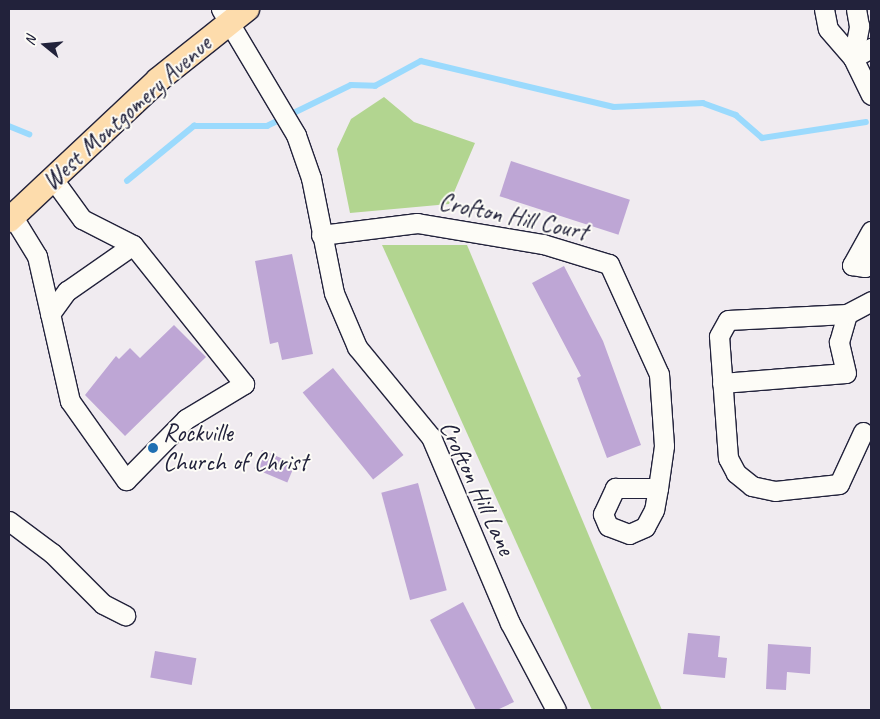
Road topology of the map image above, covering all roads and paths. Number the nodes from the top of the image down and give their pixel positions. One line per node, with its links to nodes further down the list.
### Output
1 (824, 9): 5 (street)
2 (856, 9): 5 (street)
3 (232, 13): 7 (main road, West Montgomery Avenue); 10 (street, Crofton Hill Lane)
4 (871, 48): 5 (street)
5 (853, 58): 6 (street)
6 (871, 95)
7 (53, 179): 8 (main road, West Montgomery Avenue); 11 (street)
8 (11, 218): 14 (street)
9 (871, 231): 12 (street)
10 (321, 235): 18 (street, Crofton Hill Court); 21 (street, Crofton Hill Lane)
11 (133, 245): 14 (street); 14 (street)
12 (871, 260)
13 (871, 301): 15 (street)
14 (50, 314)
15 (847, 314): 16 (street); 16 (street)
16 (722, 383): 17 (street)
17 (863, 432)
18 (658, 488)
19 (9, 521): 20 (street)
20 (125, 615)
21 (556, 710)

